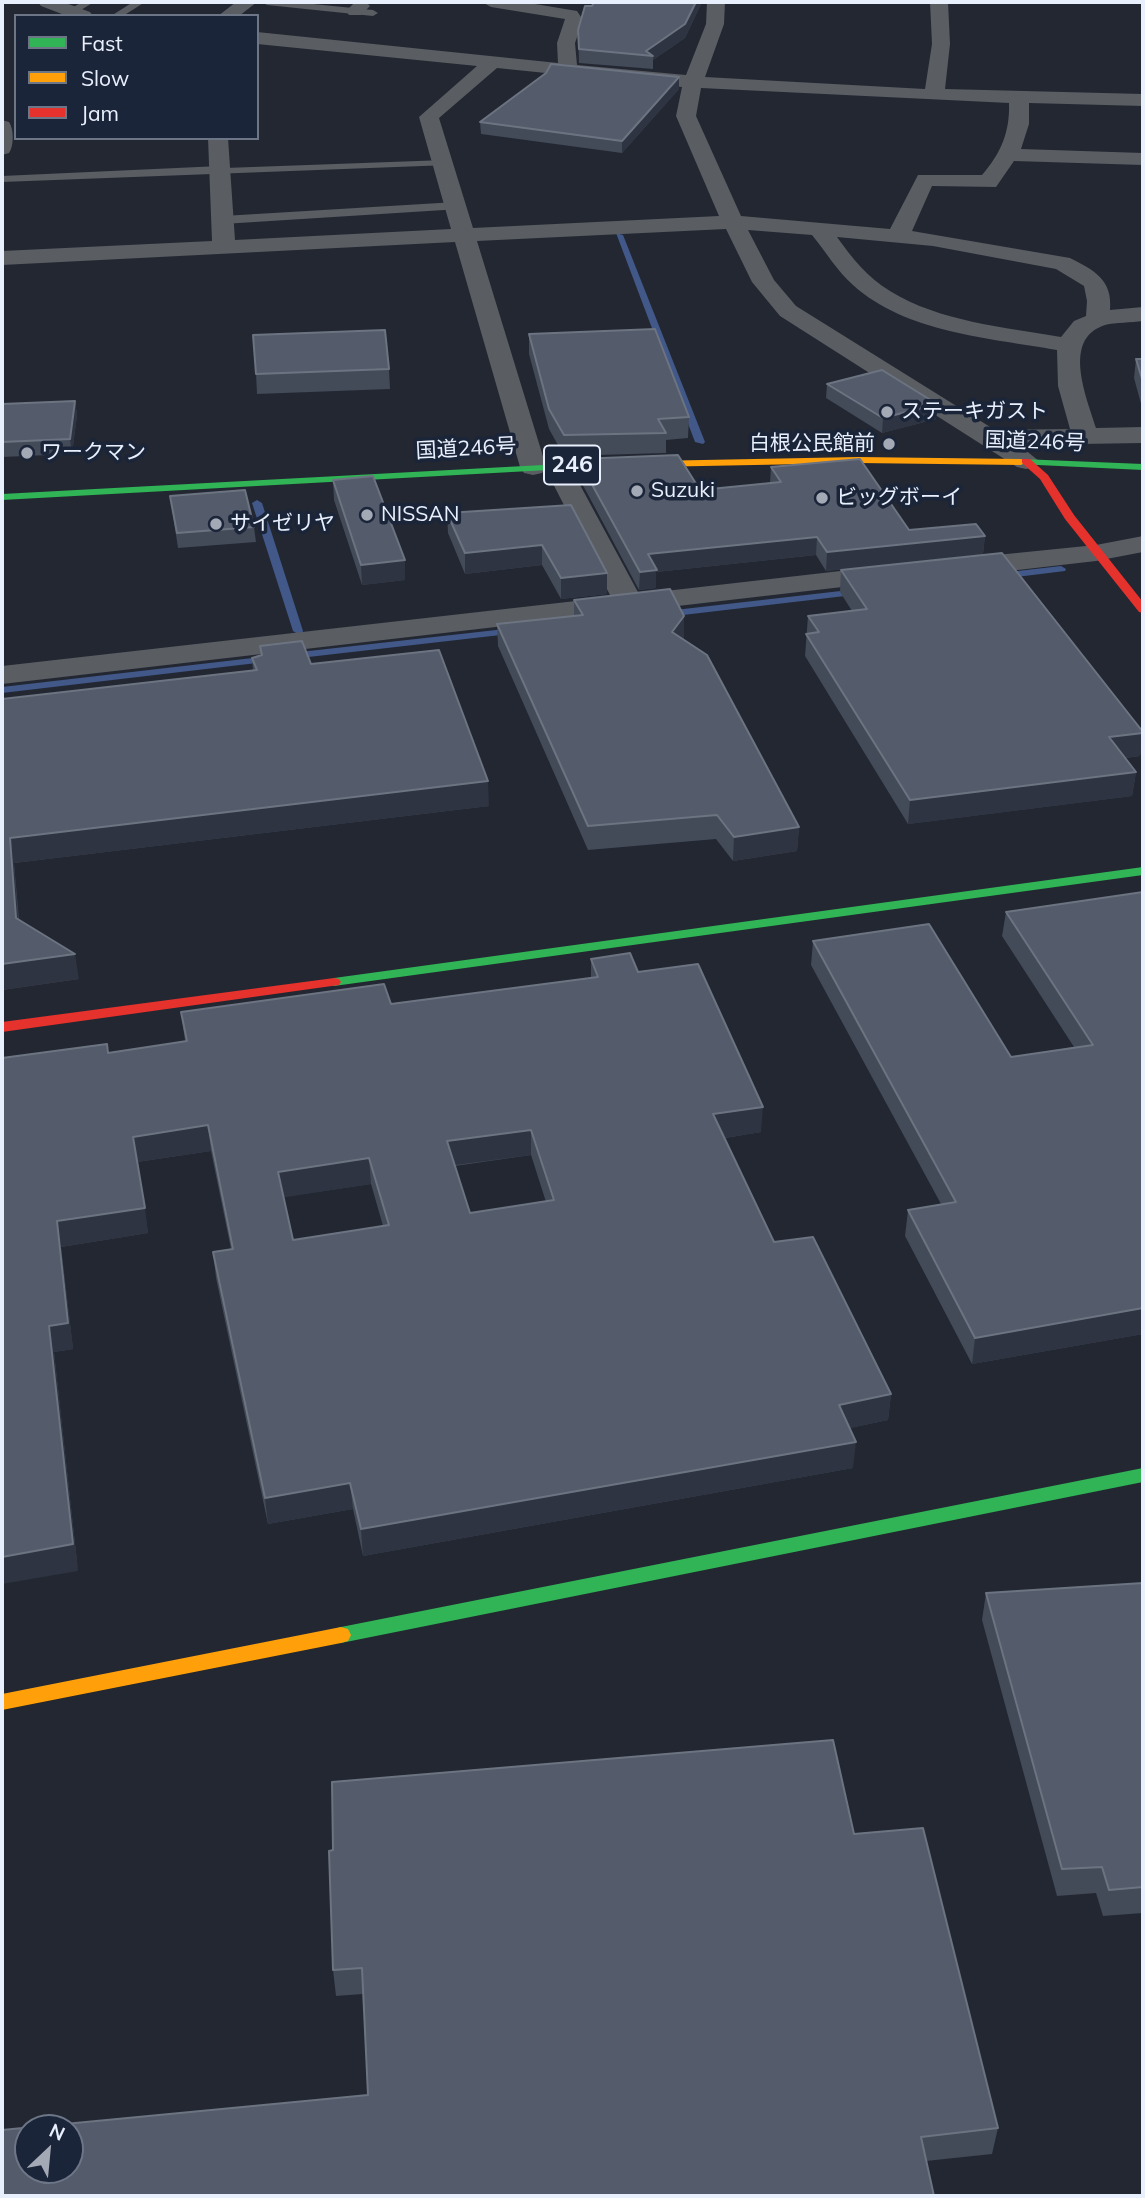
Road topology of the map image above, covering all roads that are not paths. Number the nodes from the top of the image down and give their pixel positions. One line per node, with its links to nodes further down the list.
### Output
1 (50, 2): 8 (street)
2 (140, 2): 10 (lane)
3 (248, 2): 11 (street)
4 (267, 2): 9 (lane)
5 (491, 2): 14 (street)
6 (716, 2): 15 (street)
7 (939, 2): 16 (street)
8 (82, 9)
9 (363, 10)
10 (119, 14)
11 (230, 14)
12 (259, 38): 13 (street)
13 (494, 61): 14 (street); 25 (street)
14 (568, 69): 15 (street)
15 (693, 82): 16 (street); 30 (street)
16 (934, 95): 17 (street)
17 (1019, 98): 18 (street); 23 (street)
18 (1143, 100)
19 (14, 111): 20 (street)
20 (2, 126): 22 (street)
21 (218, 140): 26 (street)
22 (2, 149)
23 (1009, 155): 24 (street); 33 (street)
24 (1143, 159)
25 (445, 163): 26 (lane); 28 (street)
26 (220, 171): 27 (lane); 29 (street)
27 (2, 179)
28 (456, 206): 29 (lane); 32 (street)
29 (223, 220): 34 (street)
30 (733, 222): 31 (street); 32 (street); 41 (street)
31 (818, 228): 33 (street); 38 (street)
32 (466, 236): 34 (street); 43 (street)
33 (898, 236): 37 (street)
34 (224, 248): 35 (street)
35 (2, 258)
36 (1143, 314): 37 (street)
37 (1097, 320): 38 (street)
38 (1068, 345): 39 (street)
39 (1085, 434): 40 (street); 41 (street)
40 (1143, 435)
41 (991, 438): 42 (street)
42 (1026, 461): 43 (main road, 国道246号 / 246); 44 (main road, 国道246号 / 246); 47 (main road)
43 (545, 466): 45 (main road, 国道246号 / 246); 48 (street)
44 (1143, 467)
45 (2, 497)
46 (1143, 544): 47 (street)
47 (1096, 553): 48 (street); 49 (main road)
48 (629, 603): 50 (street)
49 (1143, 609)
50 (2, 675)
51 (1143, 871): 52 (main road)
52 (2, 1027)
53 (1143, 1475): 54 (main road)
54 (2, 1702)

